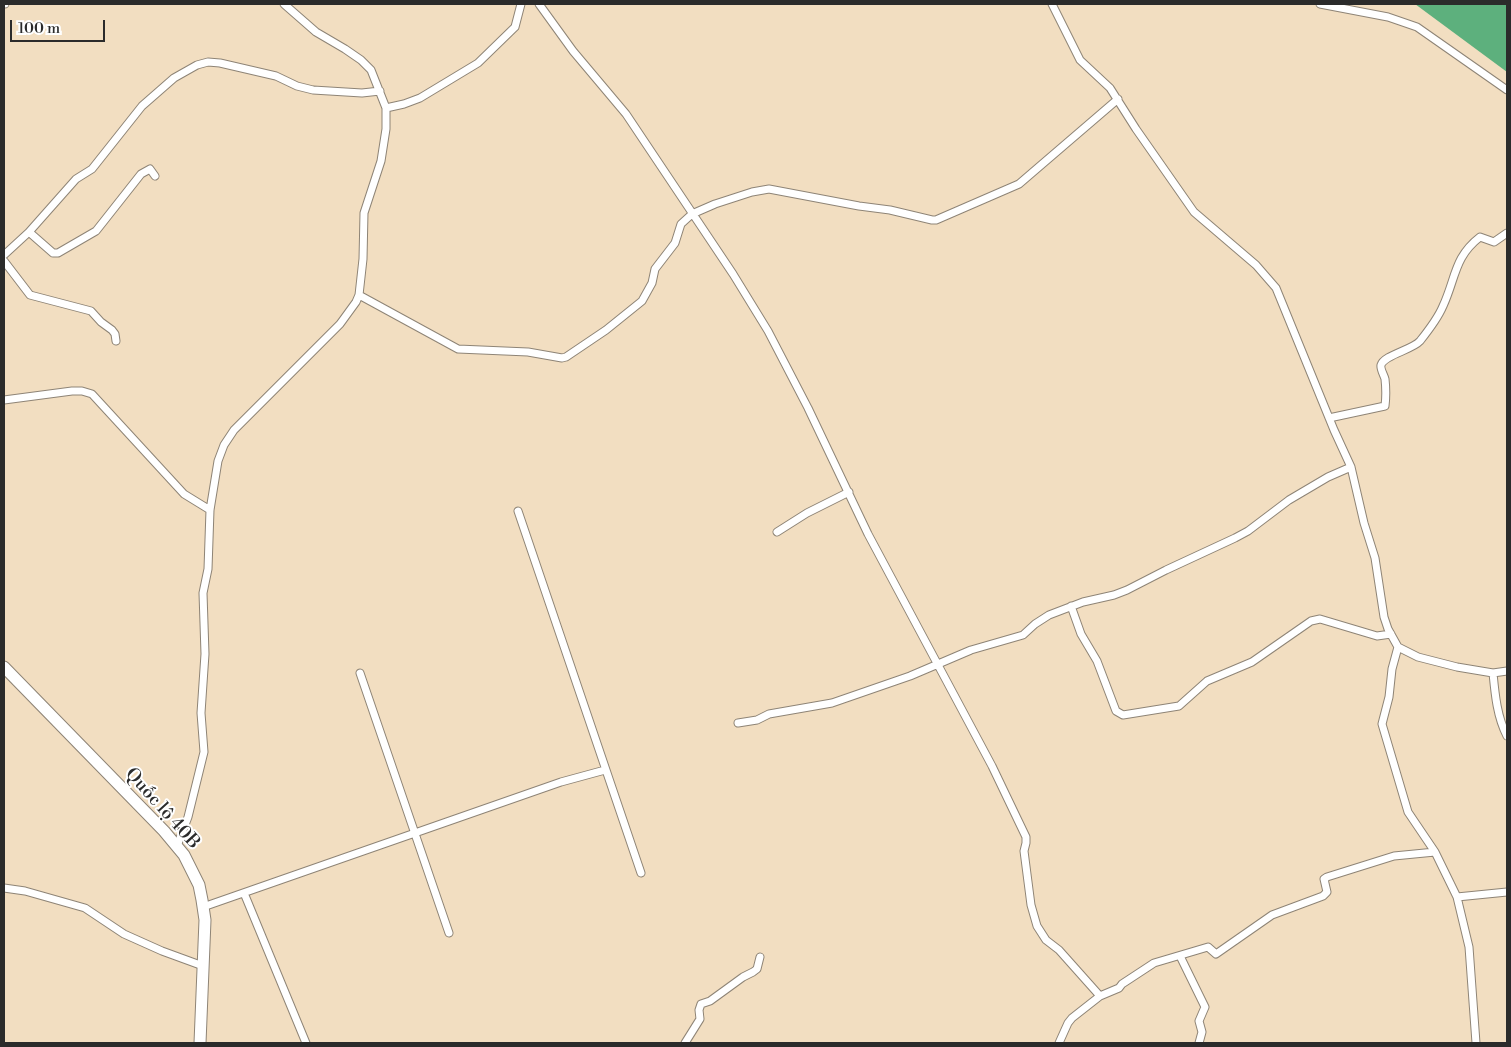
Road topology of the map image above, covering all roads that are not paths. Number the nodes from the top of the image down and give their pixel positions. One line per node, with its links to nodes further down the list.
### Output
1 (284, 4): 8 (street)
2 (521, 4): 10 (street)
3 (539, 4): 12 (street)
4 (1053, 4): 9 (street)
5 (1320, 4): 6 (street)
6 (1356, 7): 7 (street)
7 (1507, 90)
8 (380, 91): 10 (street); 13 (street)
9 (1118, 99): 12 (street); 20 (street)
10 (386, 108): 17 (street)
11 (155, 176): 13 (street)
12 (692, 214): 17 (street); 22 (street)
13 (29, 232): 15 (street)
14 (1507, 233): 20 (street)
15 (4, 255)
16 (4, 261): 18 (street)
17 (359, 295): 23 (street)
18 (116, 341)
19 (4, 400): 23 (street)
20 (1330, 418): 21 (street)
21 (1351, 467): 26 (street); 27 (street)
22 (849, 492): 25 (street); 29 (street)
23 (210, 510): 38 (street)
24 (518, 511): 36 (street)
25 (777, 532)
26 (1071, 606): 27 (street); 29 (street)
27 (1391, 634): 28 (street)
28 (1398, 647): 33 (street); 39 (street)
29 (937, 664): 34 (street); 50 (street)
30 (4, 667): 38 (highway, Quốc lộ 40B)
31 (1507, 671): 33 (street)
32 (360, 673): 37 (street)
33 (1493, 673): 35 (street)
34 (738, 724)
35 (1507, 736)
36 (605, 770): 37 (street); 40 (street)
37 (415, 833): 43 (street); 46 (street)
38 (177, 846): 45 (highway, Quốc lộ 40B)
39 (1435, 852): 44 (street); 47 (street)
40 (641, 873)
41 (4, 888): 49 (street)
42 (1507, 892): 44 (street)
43 (244, 893): 45 (street); 52 (street)
44 (1457, 897): 56 (street)
45 (203, 907): 49 (highway, Quốc lộ 40B)
46 (449, 933)
47 (1180, 956): 50 (street); 55 (street)
48 (760, 957): 53 (street)
49 (203, 966): 51 (highway, Quốc lộ 40B)
50 (1100, 996): 54 (street)
51 (200, 1043)
52 (306, 1043)
53 (685, 1043)
54 (1059, 1043)
55 (1199, 1043)
56 (1476, 1043)

